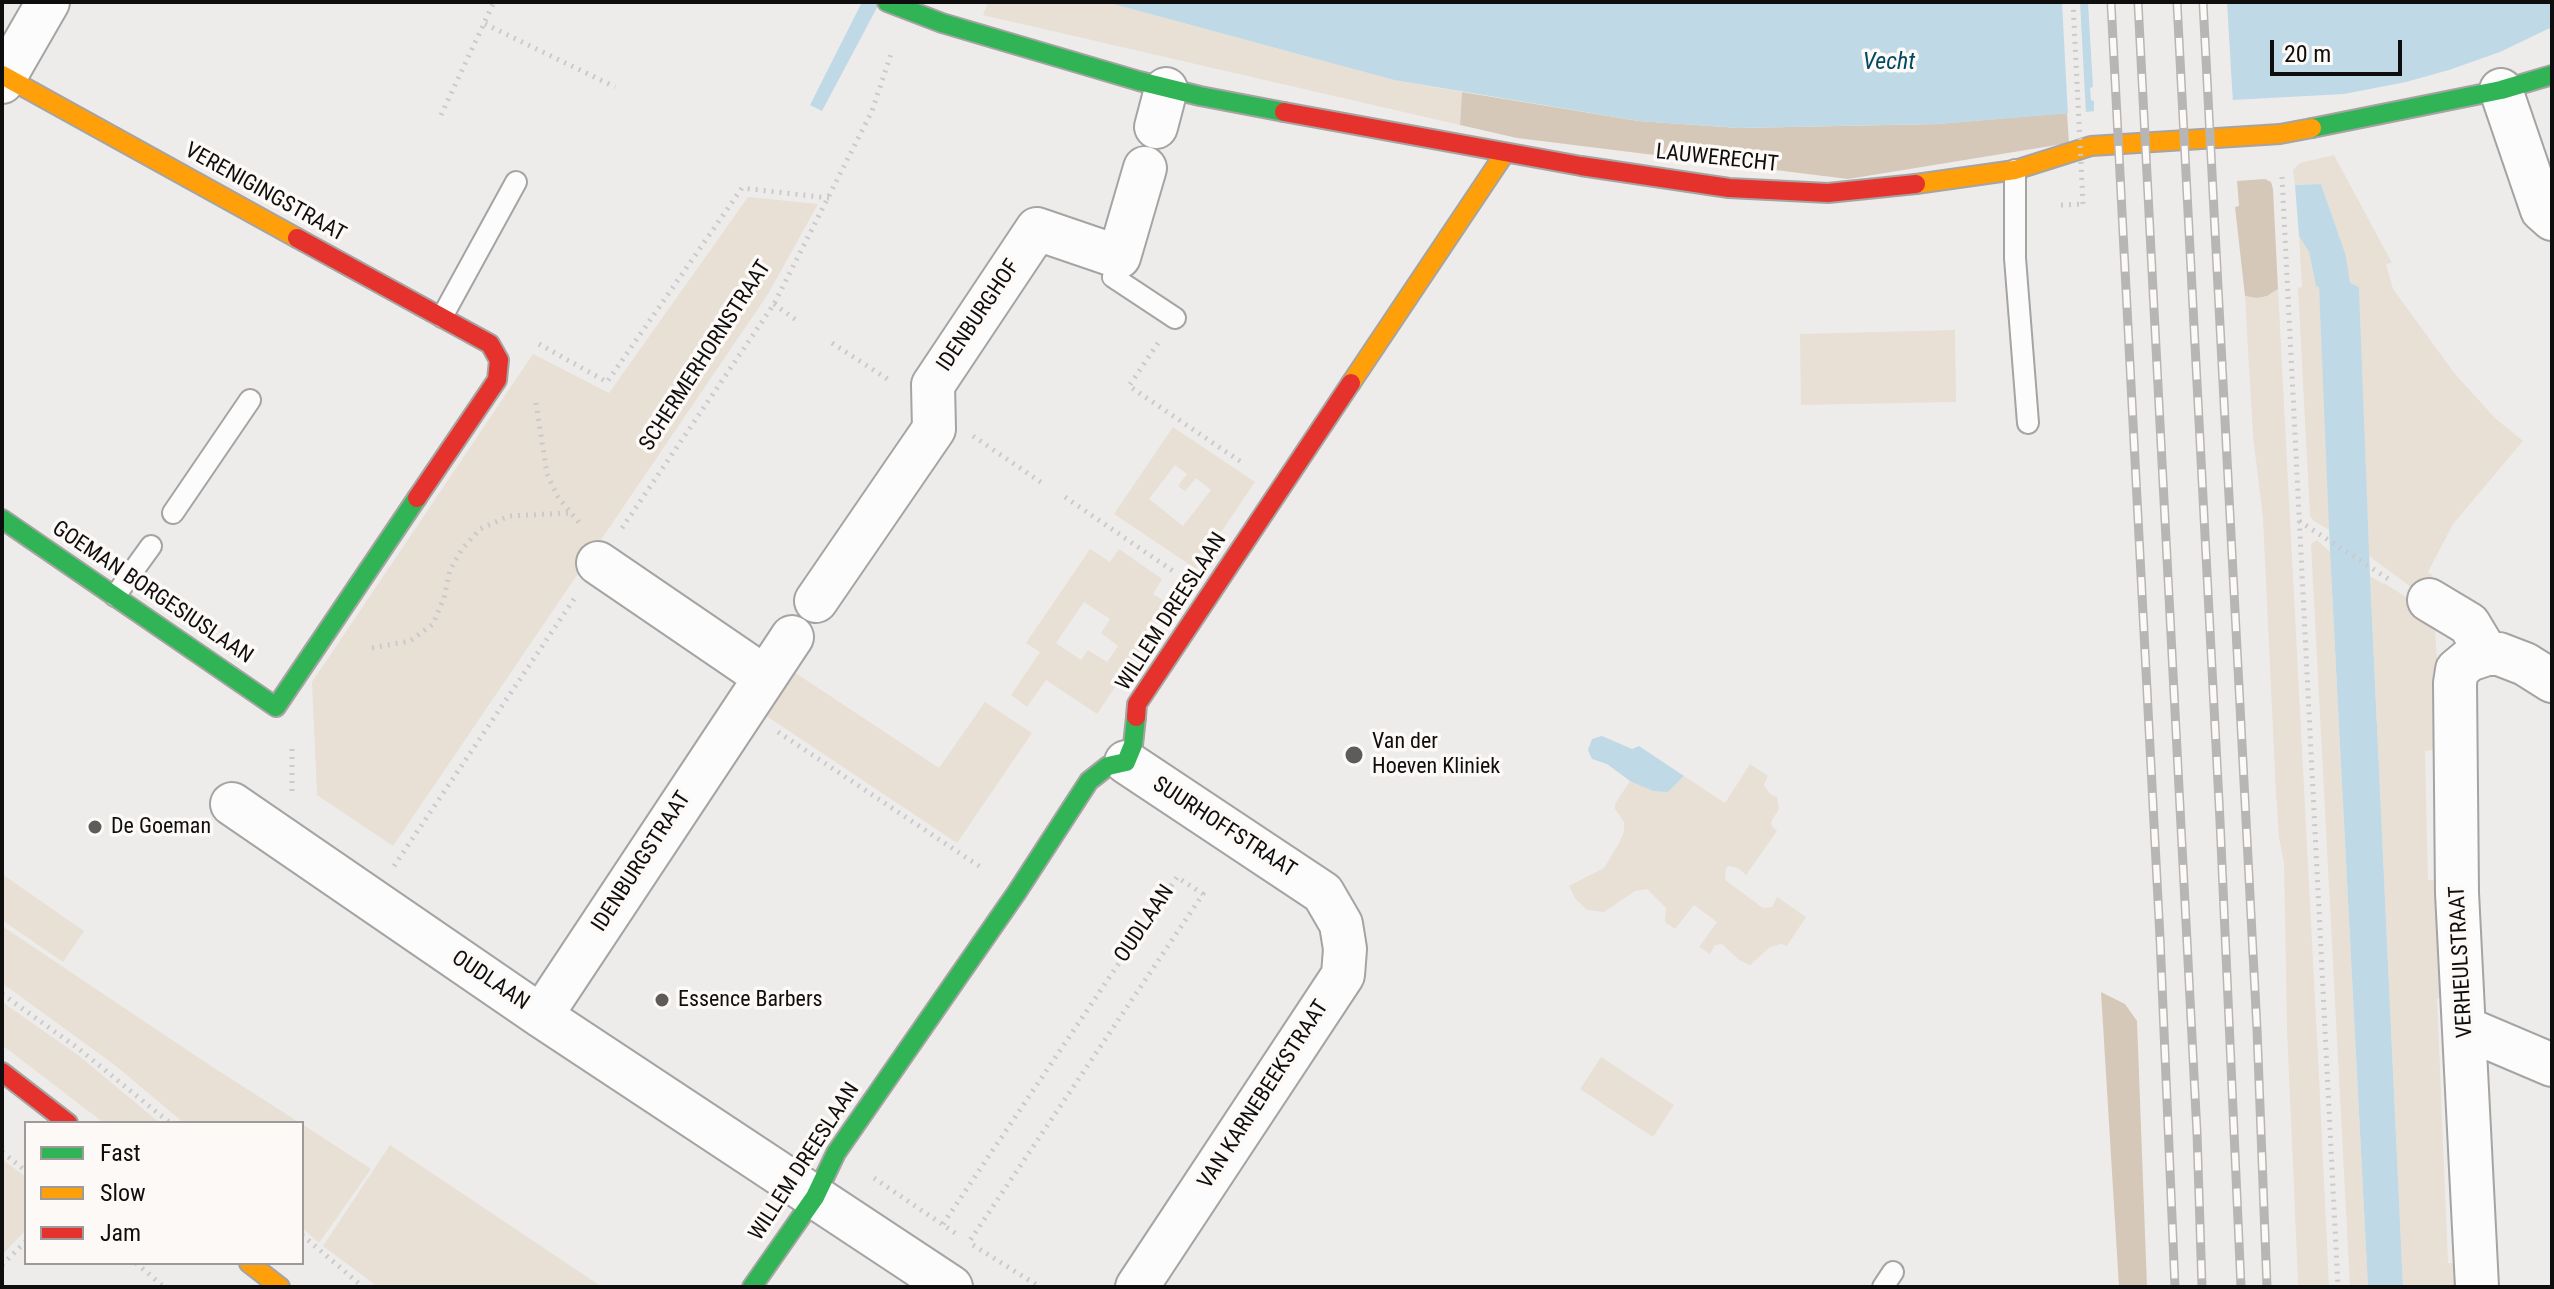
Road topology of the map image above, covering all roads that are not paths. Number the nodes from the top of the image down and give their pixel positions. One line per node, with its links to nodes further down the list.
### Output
1 (48, 2): 4 (street)
2 (888, 2): 6 (street, LAUWERECHT)
3 (2552, 75): 5 (street, LAUWERECHT)
4 (3, 78): 12 (street, VERENIGINGSTRAAT)
5 (2501, 90): 8 (street, LAUWERECHT); 10 (street)
6 (1505, 153): 8 (street, LAUWERECHT); 28 (street, WILLEM DREESLAAN)
7 (1145, 168): 11 (street)
8 (2015, 170): 15 (lane)
9 (516, 182): 12 (lane)
10 (2552, 219)
11 (1119, 257): 13 (lane); 22 (street, IDENBURGHOF)
12 (442, 317): 27 (street, VERENIGINGSTRAAT)
13 (1175, 318)
14 (250, 400): 16 (lane)
15 (2028, 423)
16 (173, 513)
17 (2, 519): 20 (street, GOEMAN BORGESIUSLAAN)
18 (151, 546): 20 (lane)
19 (604, 554): 26 (street)
20 (115, 596): 27 (street, GOEMAN BORGESIUSLAAN)
21 (2429, 600): 24 (street)
22 (816, 601)
23 (792, 637): 26 (street)
24 (2487, 654): 25 (street); 32 (street, VERHEULSTRAAT)
25 (2552, 681)
26 (754, 693): 31 (street, IDENBURGSTRAAT)
27 (276, 707)
28 (1126, 762): 30 (street, SUURHOFFSTRAAT); 36 (street, WILLEM DREESLAAN)
29 (232, 804): 31 (street, OUDLAAN)
30 (1323, 893): 41 (street, VAN KARNEBEEKSTRAAT)
31 (541, 1016): 36 (street, OUDLAAN)
32 (2465, 1028): 33 (street); 42 (street, VERHEULSTRAAT)
33 (2552, 1065)
34 (2, 1072): 35 (street)
35 (65, 1121)
36 (815, 1197): 39 (street, WILLEM DREESLAAN); 40 (street, OUDLAAN)
37 (252, 1265): 38 (street)
38 (280, 1287)
39 (752, 1287)
40 (951, 1287)
41 (1137, 1287)
42 (2477, 1287)

